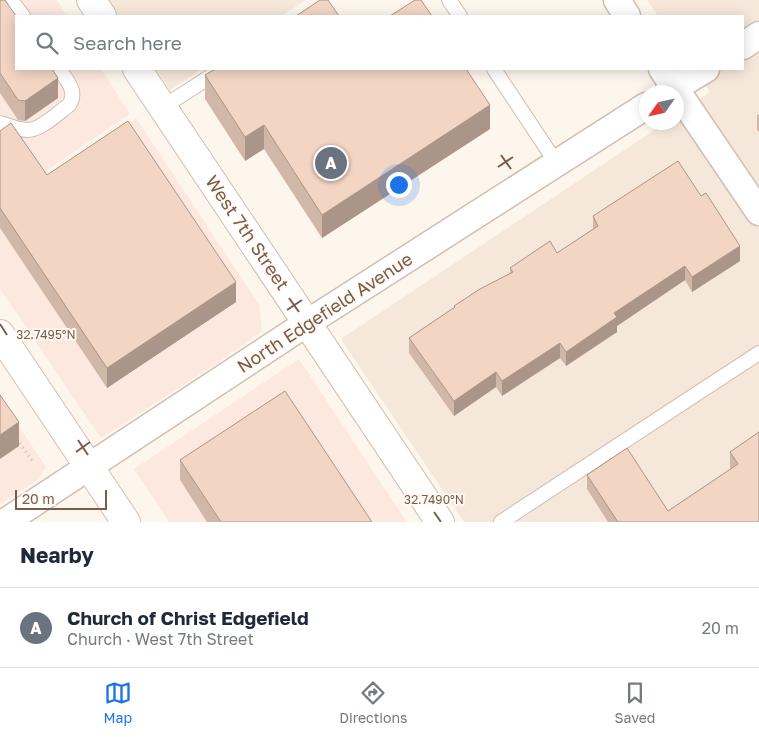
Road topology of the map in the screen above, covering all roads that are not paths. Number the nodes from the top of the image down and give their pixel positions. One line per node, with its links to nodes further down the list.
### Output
1 (11, 0): 5 (lane)
2 (91, 0): 6 (street)
3 (449, 0): 7 (lane)
4 (616, 0): 8 (street)
5 (22, 15)
6 (101, 15)
7 (459, 15)
8 (626, 15)
9 (759, 35): 10 (street)
10 (744, 45)
11 (60, 70): 19 (lane)
12 (138, 70): 17 (street, West 7th Street)
13 (220, 70): 17 (lane)
14 (495, 70): 20 (lane)
15 (703, 70): 16 (street)
16 (668, 83): 21 (street)
17 (163, 108): 22 (street, West 7th Street)
18 (639, 111): 20 (street, North Edgefield Avenue)
19 (0, 124)
20 (556, 164): 22 (street, North Edgefield Avenue)
21 (759, 212)
22 (307, 323): 25 (street, North Edgefield Avenue); 28 (street, West 7th Street)
23 (0, 334): 25 (street)
24 (759, 353): 29 (lane)
25 (89, 466): 26 (street, North Edgefield Avenue); 27 (street)
26 (5, 522)
27 (126, 522)
28 (440, 522)
29 (501, 522)

